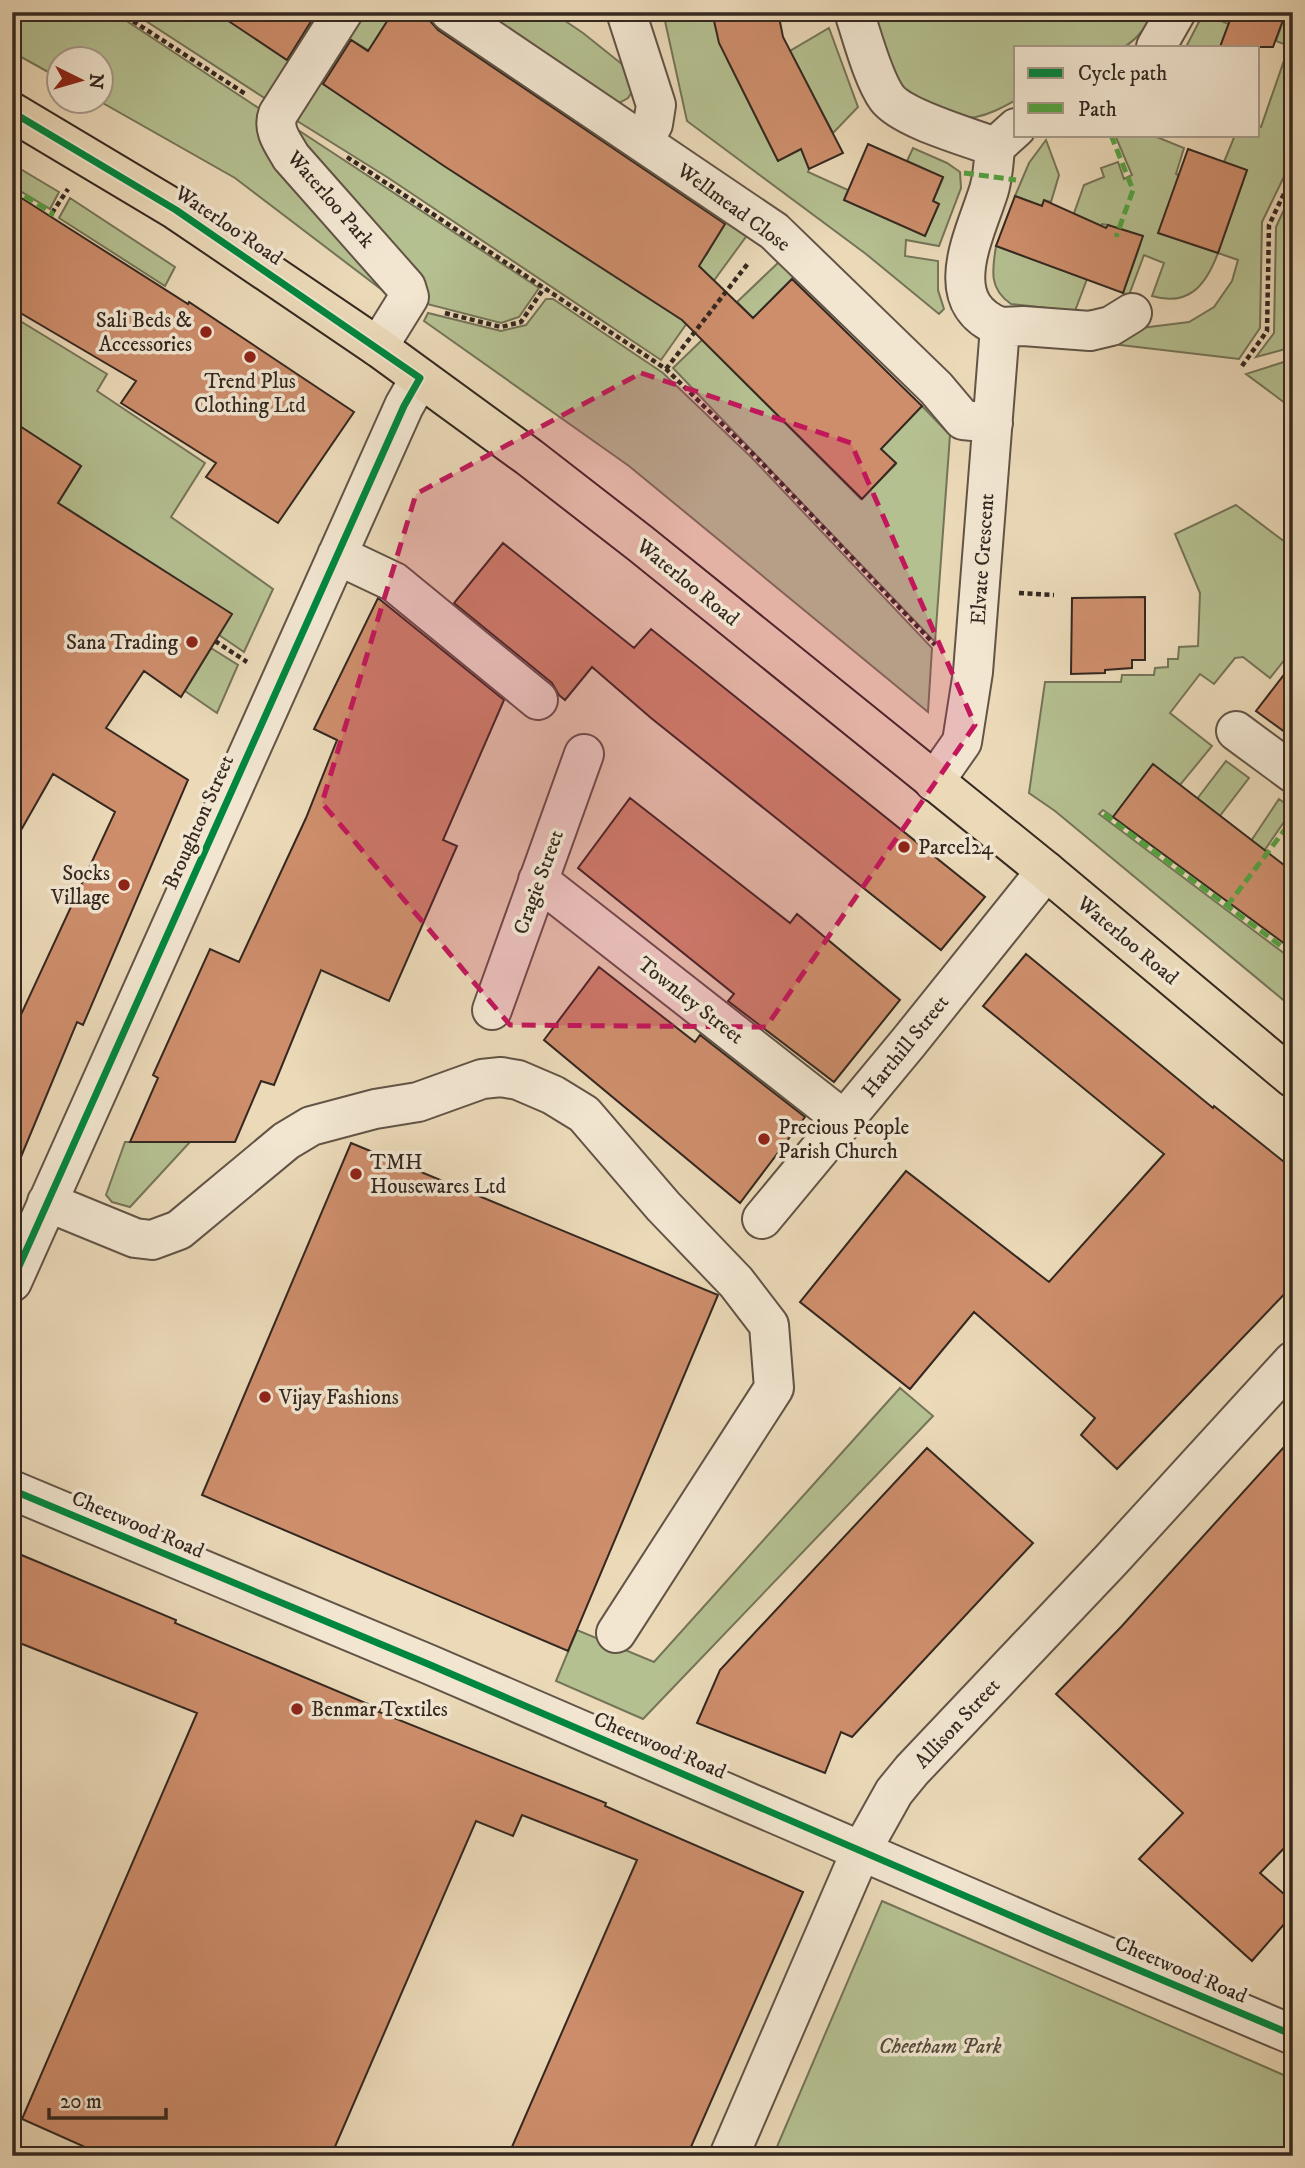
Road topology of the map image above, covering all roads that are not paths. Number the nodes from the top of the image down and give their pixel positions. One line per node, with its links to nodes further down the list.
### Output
1 (343, 12): 12 (street, Waterloo Park)
2 (450, 12): 9 (street, Wellmead Close)
3 (626, 12): 9 (street)
4 (854, 12): 8 (street)
5 (1176, 12): 6 (street)
6 (1157, 46)
7 (12, 112): 12 (main road, Waterloo Road)
8 (1006, 137): 11 (street)
9 (643, 142): 14 (street, Wellmead Close)
10 (1132, 313): 11 (street)
11 (1000, 327): 14 (street, Elvate Crescent)
12 (378, 346): 13 (main road, Waterloo Road)
13 (420, 378): 15 (street, Broughton Street); 20 (main road, Waterloo Road)
14 (993, 424): 20 (street, Elvate Crescent)
15 (337, 555): 16 (street); 26 (street, Broughton Street)
16 (538, 700)
17 (1236, 731): 19 (street)
18 (584, 754): 22 (street, Cragie Street)
19 (1293, 773)
20 (934, 782): 21 (main road, Waterloo Road)
21 (1046, 871): 24 (main road, Waterloo Road); 25 (street, Harthill Street)
22 (538, 880): 23 (street, Cragie Street); 25 (street, Townley Street)
23 (492, 1010)
24 (1293, 1078)
25 (844, 1120): 27 (street, Harthill Street)
26 (47, 1202): 28 (street, Broughton Street); 31 (street)
27 (762, 1219)
28 (12, 1282)
29 (1293, 1361): 32 (street, Allison Street)
30 (12, 1490): 32 (street, Cheetwood Road)
31 (616, 1633)
32 (861, 1851): 33 (street, Cheetwood Road); 34 (street, Allison Street)
33 (1293, 2035)
34 (729, 2156)

